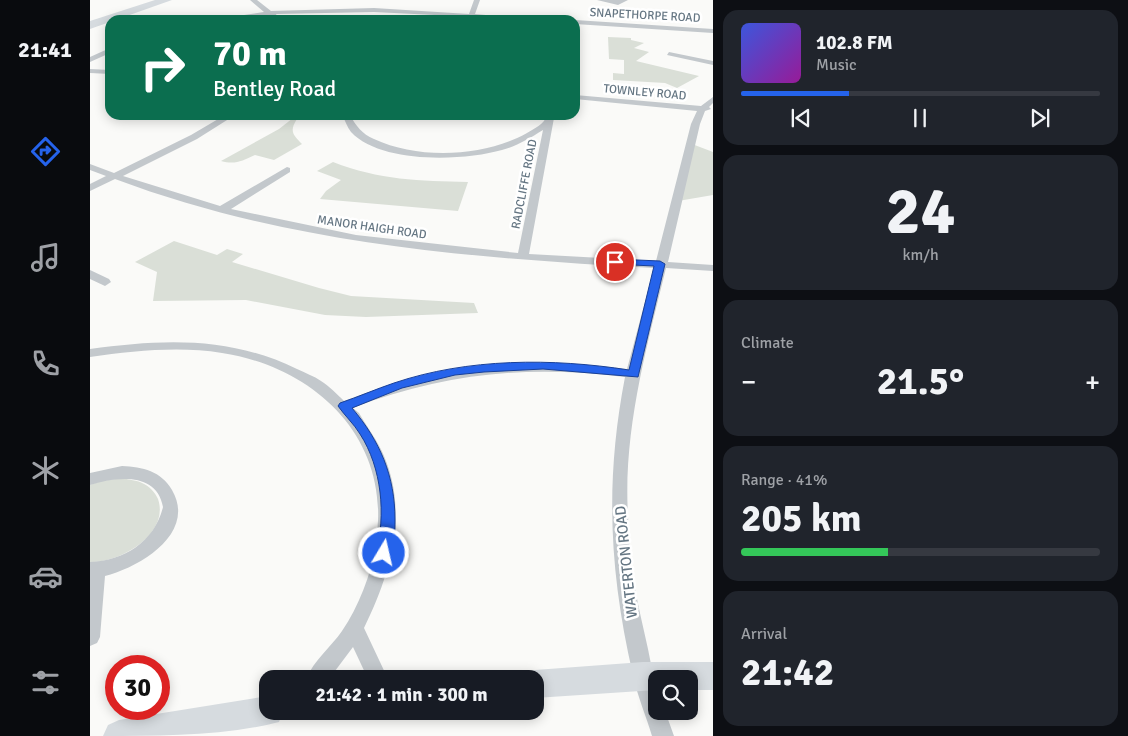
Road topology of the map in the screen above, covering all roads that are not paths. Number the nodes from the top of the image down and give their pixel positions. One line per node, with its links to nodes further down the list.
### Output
1 (166, 0): 8 (highway)
2 (253, 0): 7 (street)
3 (476, 0): 12 (street)
4 (600, 0): 5 (street)
5 (625, 0)
6 (384, 11): 7 (street); 10 (street); 11 (street)
7 (272, 13): 9 (street)
8 (120, 15)
9 (255, 15)
10 (380, 15)
11 (454, 15)
12 (471, 15)
13 (105, 20): 16 (highway)
14 (580, 22): 15 (street, SNAPETHORPE ROAD)
15 (592, 23): 17 (street); 18 (street, SNAPETHORPE ROAD)
16 (90, 25)
17 (580, 25)
18 (713, 31)
19 (105, 52): 21 (street)
20 (669, 54): 22 (street)
21 (90, 60)
22 (713, 64)
23 (90, 71): 24 (street)
24 (105, 72)
25 (580, 97): 27 (street, TOWNLEY ROAD)
26 (713, 99): 27 (street)
27 (707, 109): 40 (street, WATERTON ROAD)
28 (223, 120): 36 (street)
29 (348, 120): 32 (street)
30 (549, 120): 32 (street)
31 (550, 120): 33 (street, RADCLIFFE ROAD)
32 (518, 142): 33 (street)
33 (544, 148): 39 (street, RADCLIFFE ROAD)
34 (90, 167): 36 (street, MANOR HAIGH ROAD)
35 (287, 170): 38 (street)
36 (114, 177): 37 (street); 38 (street, MANOR HAIGH ROAD)
37 (90, 188)
38 (220, 211): 39 (street, MANOR HAIGH ROAD)
39 (522, 257): 40 (street, MANOR HAIGH ROAD)
40 (660, 264): 41 (street, MANOR HAIGH ROAD); 45 (street, WATERTON ROAD)
41 (713, 268)
42 (90, 274): 43 (street)
43 (105, 282)
44 (90, 354): 46 (street)
45 (634, 374): 46 (street); 53 (street, WATERTON ROAD)
46 (344, 406): 49 (street)
47 (90, 479): 48 (street)
48 (93, 570): 50 (street)
49 (354, 628): 51 (street); 52 (street)
50 (90, 637)
51 (323, 670)
52 (374, 670)
53 (643, 676): 54 (main road); 55 (main road); 58 (street, WATERTON ROAD)
54 (713, 676)
55 (544, 683)
56 (259, 713): 57 (main road)
57 (119, 736)
58 (663, 736)

